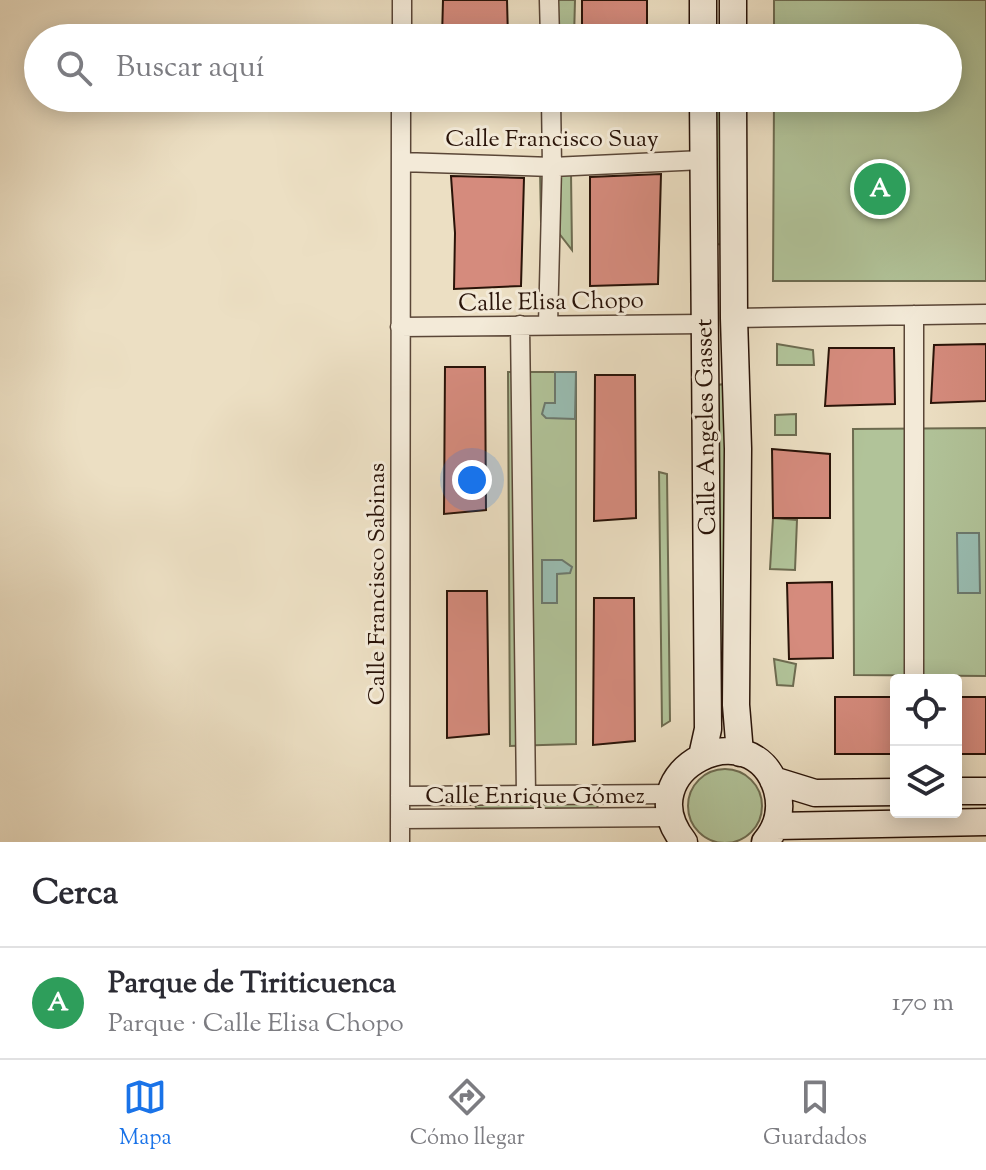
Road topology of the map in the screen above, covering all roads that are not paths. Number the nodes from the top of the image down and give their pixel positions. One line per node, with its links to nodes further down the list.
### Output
1 (402, 0): 5 (street)
2 (549, 0): 6 (street)
3 (703, 0): 7 (street)
4 (733, 0): 8 (street)
5 (402, 24)
6 (550, 24)
7 (703, 24)
8 (733, 24)
9 (401, 112): 14 (street)
10 (551, 112): 15 (street)
11 (703, 112): 13 (street, Calle Angeles Gasset)
12 (733, 112): 18 (street, Calle Angeles Gasset)
13 (703, 160): 15 (street, Calle Francisco Suay); 19 (street, Calle Angeles Gasset)
14 (401, 162): 15 (street, Calle Francisco Suay); 22 (street)
15 (552, 167): 21 (street)
16 (986, 314): 17 (street)
17 (914, 315): 18 (street); 23 (street)
18 (734, 318): 24 (street, Calle Angeles Gasset)
19 (703, 324): 21 (street, Calle Elisa Chopo); 25 (street, Calle Angeles Gasset)
20 (520, 325): 21 (street, Calle Elisa Chopo); 22 (street, Calle Elisa Chopo); 30 (street)
21 (548, 325)
22 (400, 327): 31 (street, Calle Francisco Sabinas)
23 (914, 674)
24 (740, 753): 25 (street); 26 (street)
25 (702, 756): 32 (street)
26 (773, 780): 29 (street); 35 (street)
27 (962, 791): 28 (street)
28 (986, 791)
29 (890, 792)
30 (526, 795): 31 (street, Calle Enrique Gómez); 32 (street, Calle Enrique Gómez)
31 (400, 796): 33 (street, Calle Francisco Sabinas)
32 (671, 805): 33 (street, Calle Enrique Gómez); 37 (street)
33 (400, 819): 36 (street, Calle Francisco Sabinas)
34 (986, 822): 35 (street)
35 (770, 834)
36 (400, 842)
37 (684, 842)

